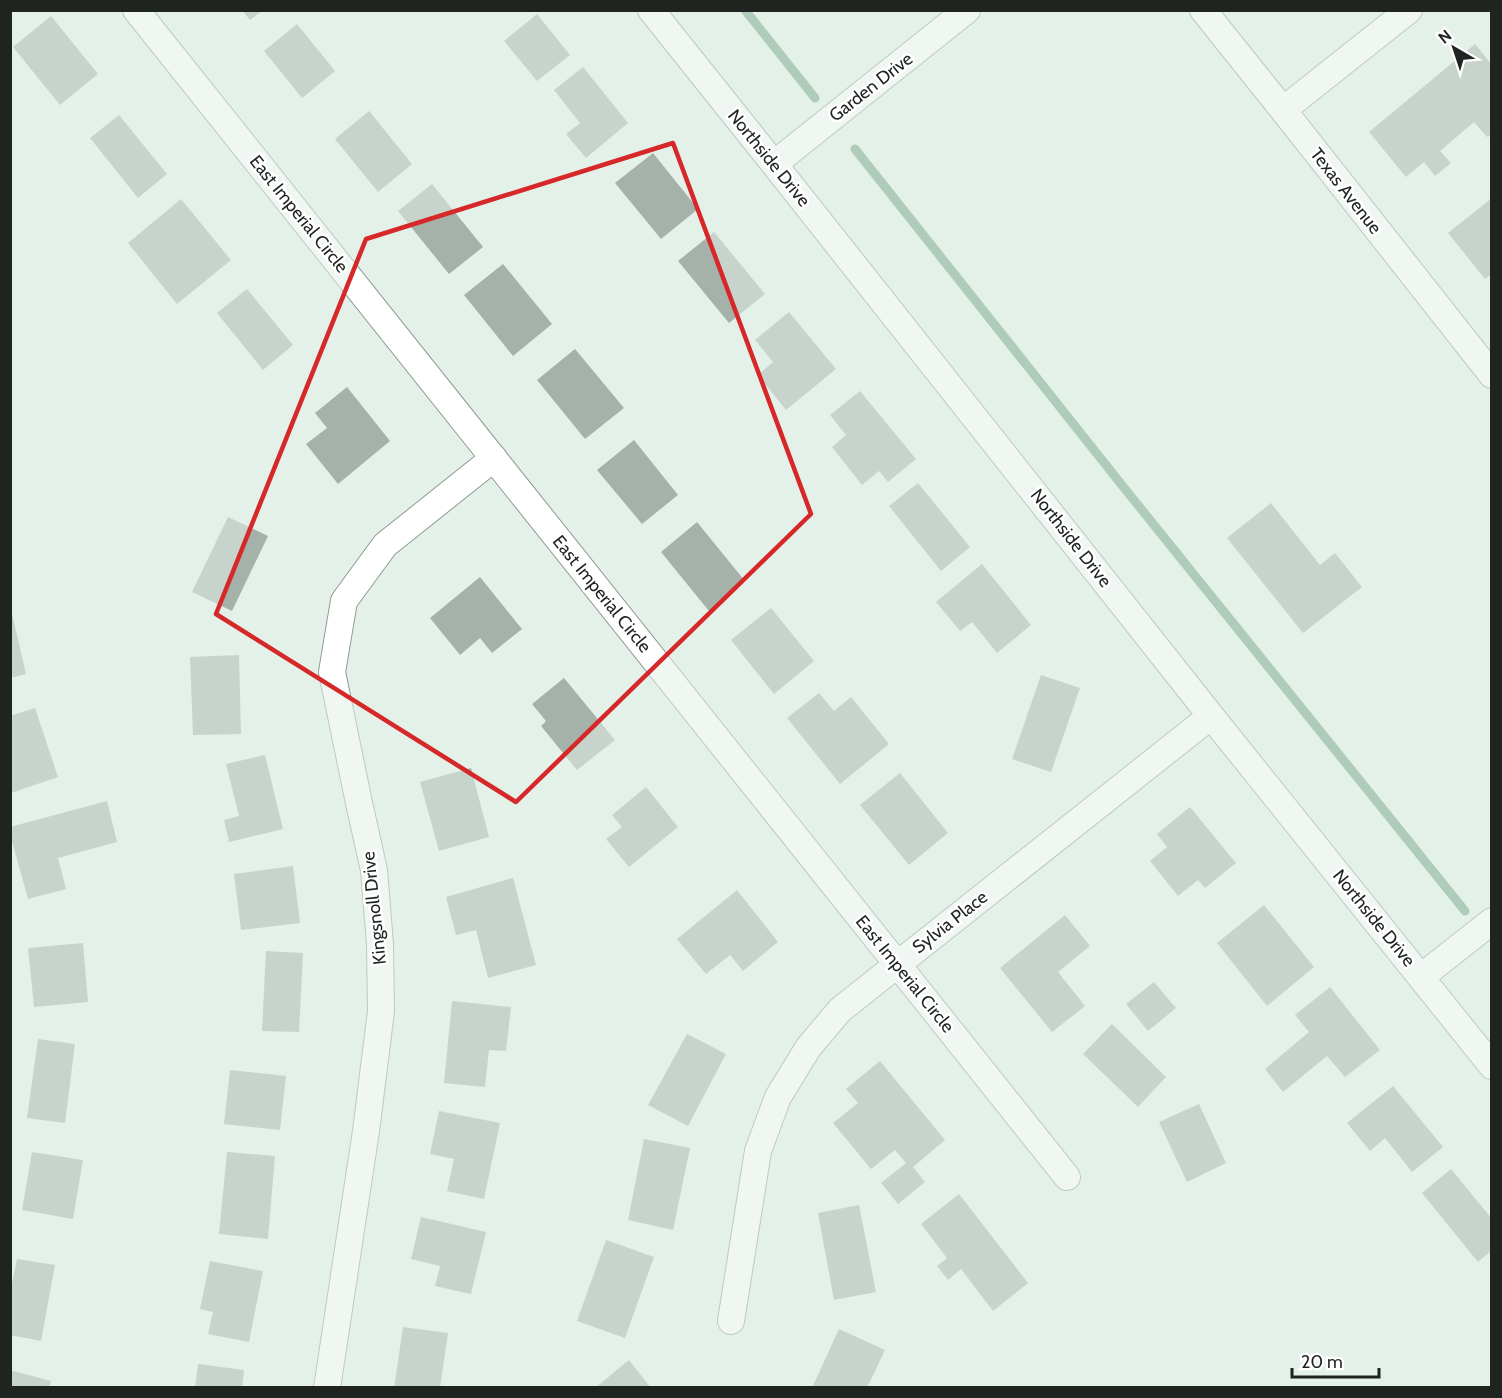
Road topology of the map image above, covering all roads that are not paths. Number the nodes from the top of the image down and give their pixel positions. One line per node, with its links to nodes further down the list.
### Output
1 (136, 10): 9 (street, East Imperial Circle)
2 (651, 10): 7 (street, Northside Drive)
3 (967, 10): 7 (street, Garden Drive)
4 (1203, 10): 6 (street, Texas Avenue)
5 (1409, 10): 6 (street)
6 (1283, 110): 8 (street, Texas Avenue)
7 (774, 164): 10 (street, Northside Drive)
8 (1491, 372)
9 (494, 458): 12 (street, East Imperial Circle); 17 (street, Kingsnoll Drive)
10 (1211, 716): 12 (street, Sylvia Place); 13 (street, Northside Drive)
11 (1491, 921): 13 (street)
12 (897, 964): 15 (street, East Imperial Circle); 16 (street, Sylvia Place)
13 (1421, 977): 14 (street, Northside Drive)
14 (1491, 1066)
15 (1067, 1178)
16 (731, 1321)
17 (327, 1388)

